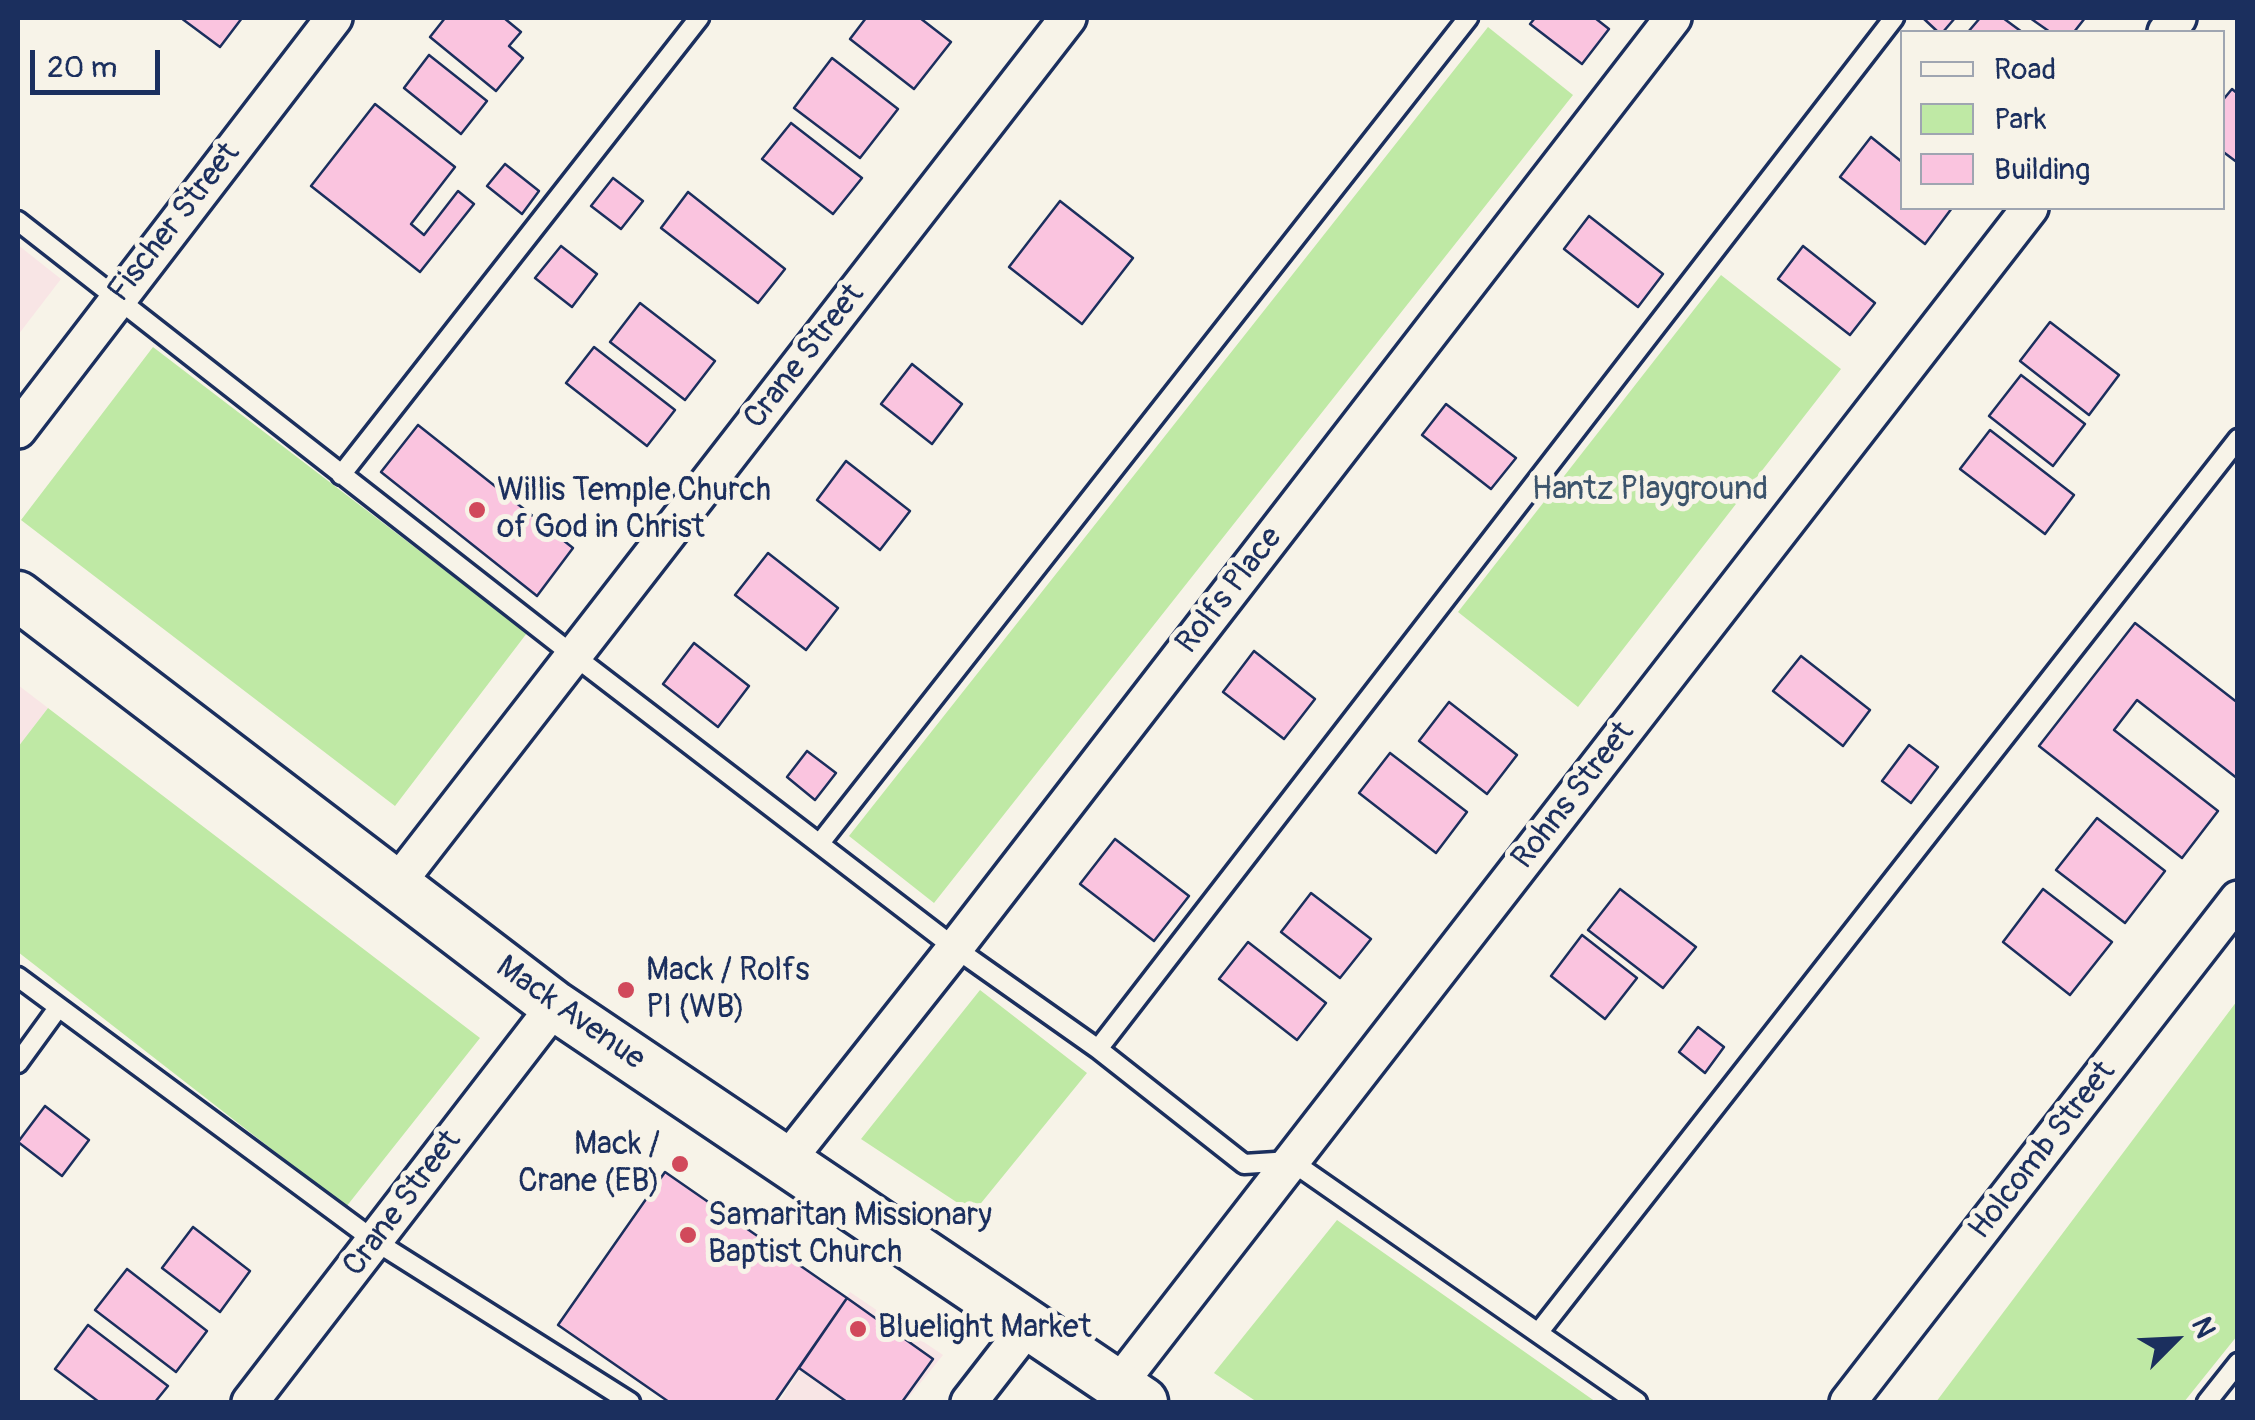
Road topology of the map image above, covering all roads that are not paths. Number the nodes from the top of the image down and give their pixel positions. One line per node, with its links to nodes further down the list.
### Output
1 (334, 18): 9 (street, Fischer Street)
2 (700, 18): 12 (lane)
3 (1068, 18): 14 (street, Crane Street)
4 (1468, 18): 15 (lane)
5 (1673, 18): 18 (street, Rolfs Place)
6 (1894, 18): 22 (lane)
7 (2028, 210): 24 (street, Rohns Street)
8 (18, 221): 9 (lane)
9 (116, 300): 10 (street, Fischer Street); 12 (lane)
10 (18, 430)
11 (2238, 439): 28 (lane)
12 (340, 475): 14 (lane)
13 (18, 596): 16 (main road, Mack Avenue)
14 (574, 655): 15 (lane); 16 (street, Crane Street)
15 (820, 843): 18 (lane)
16 (394, 886): 20 (main road, Mack Avenue)
17 (2238, 899): 35 (street, Holcomb Street)
18 (955, 948): 22 (lane); 25 (street, Rolfs Place)
19 (18, 977): 21 (lane)
20 (555, 1006): 25 (main road, Mack Avenue); 26 (street, Crane Street)
21 (58, 1008): 23 (lane); 26 (lane)
22 (1098, 1049): 24 (lane)
23 (18, 1062)
24 (1291, 1161): 28 (lane); 30 (street, Rohns Street)
25 (784, 1163): 27 (main road, Mack Avenue)
26 (375, 1241): 31 (lane); 32 (street, Crane Street)
27 (1028, 1326): 30 (main road, Mack Avenue); 33 (street)
28 (1538, 1333): 34 (lane)
29 (2238, 1363): 36 (lane)
30 (1130, 1394)
31 (623, 1401)
32 (250, 1402)
33 (969, 1402)
34 (1637, 1402)
35 (1848, 1402)
36 (2207, 1402)

